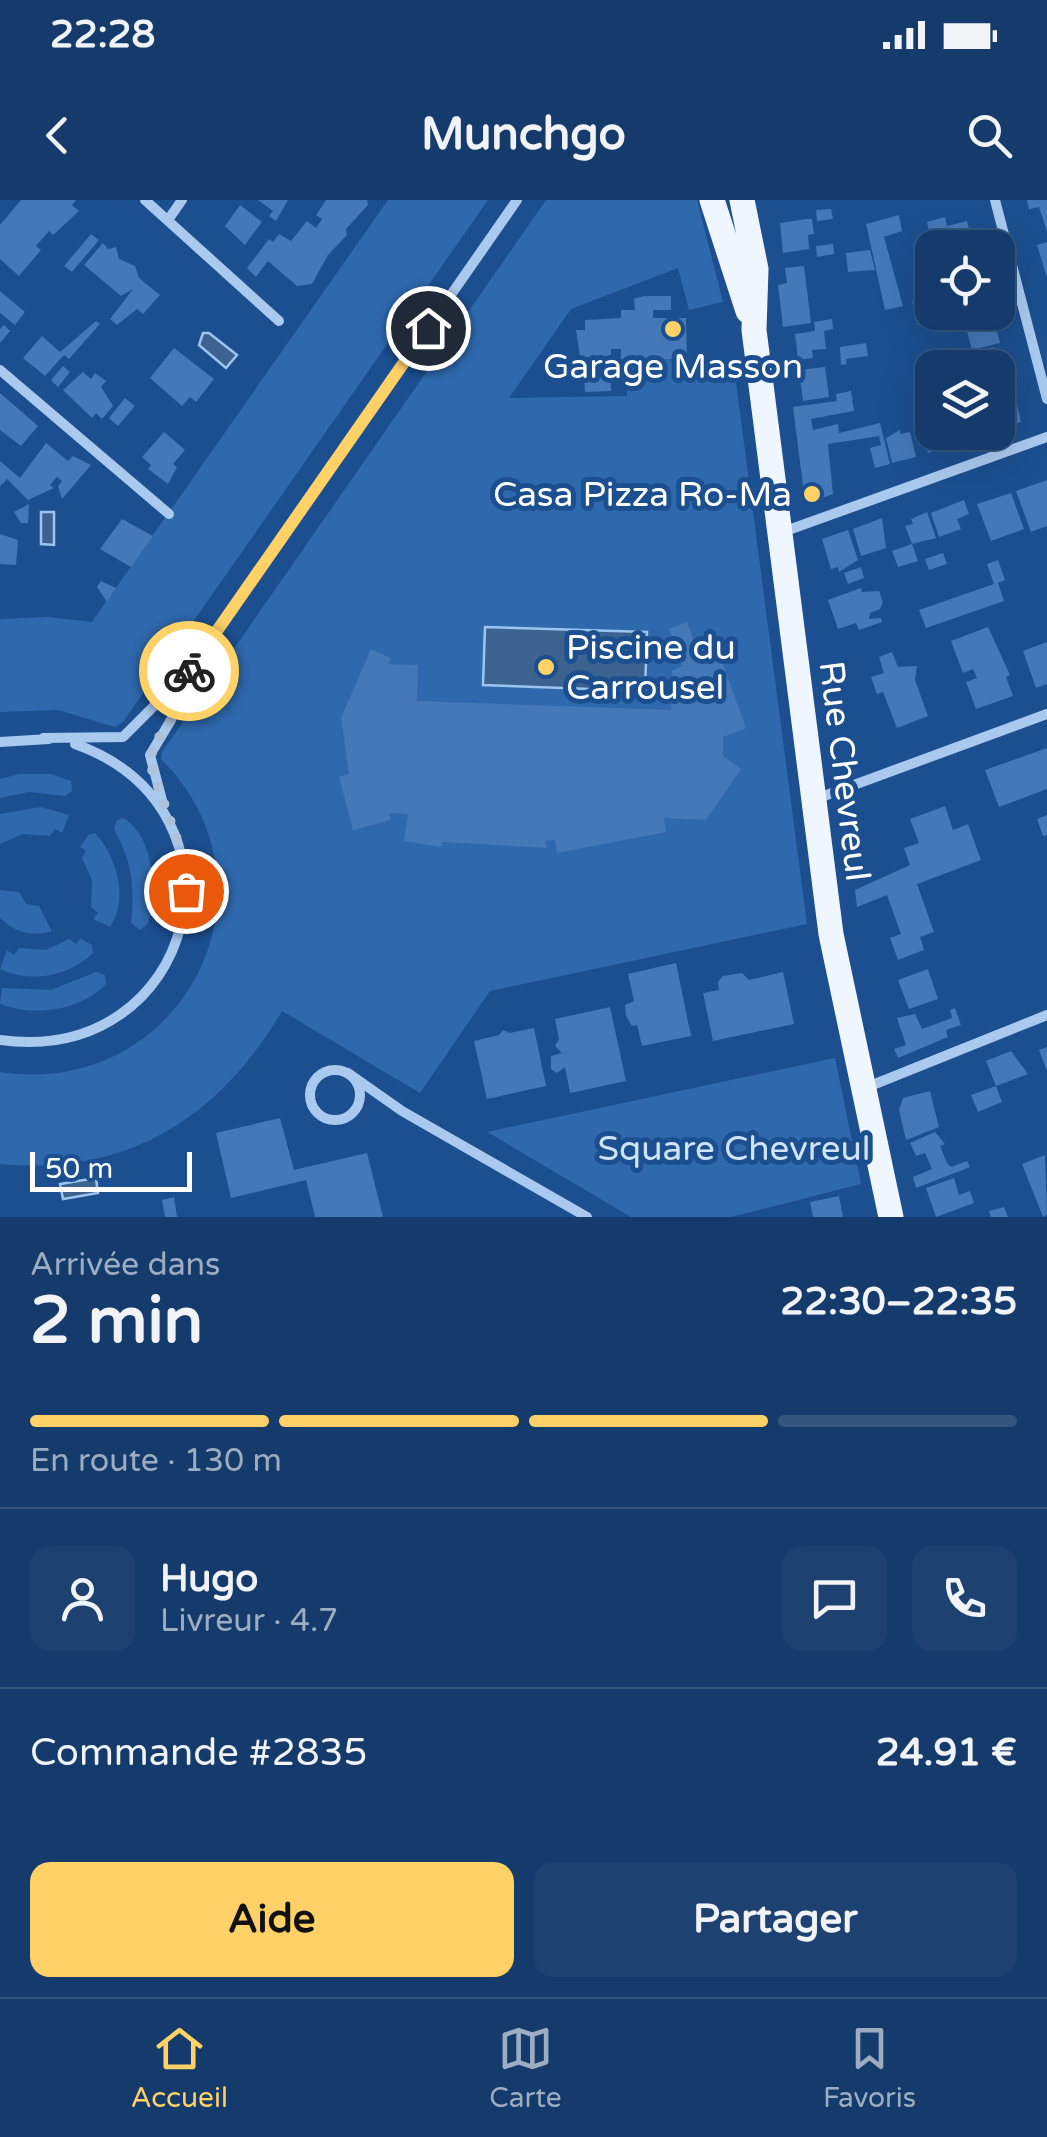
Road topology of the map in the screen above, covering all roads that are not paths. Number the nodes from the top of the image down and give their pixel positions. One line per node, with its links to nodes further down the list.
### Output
1 (145, 200): 7 (street)
2 (182, 200): 7 (street)
3 (517, 200): 15 (street)
4 (712, 200): 9 (main road, Rue Chevreul)
5 (742, 200): 9 (main road, Rue Chevreul)
6 (995, 200): 11 (street)
7 (168, 220): 8 (street)
8 (279, 321)
9 (754, 330): 14 (main road, Rue Chevreul)
10 (0, 370): 13 (street)
11 (1047, 398)
12 (1047, 437): 14 (street)
13 (169, 514)
14 (780, 533): 19 (main road, Rue Chevreul)
15 (189, 671): 17 (street); 20 (street)
16 (1047, 714): 19 (street)
17 (43, 738): 18 (street); 20 (street)
18 (0, 742)
19 (812, 801): 24 (main road, Rue Chevreul)
20 (178, 842): 22 (street)
21 (1047, 1015): 24 (street)
22 (0, 1042)
23 (348, 1073): 23 (street); 25 (street)
24 (864, 1088): 26 (main road, Rue Chevreul)
25 (587, 1217)
26 (891, 1217)

